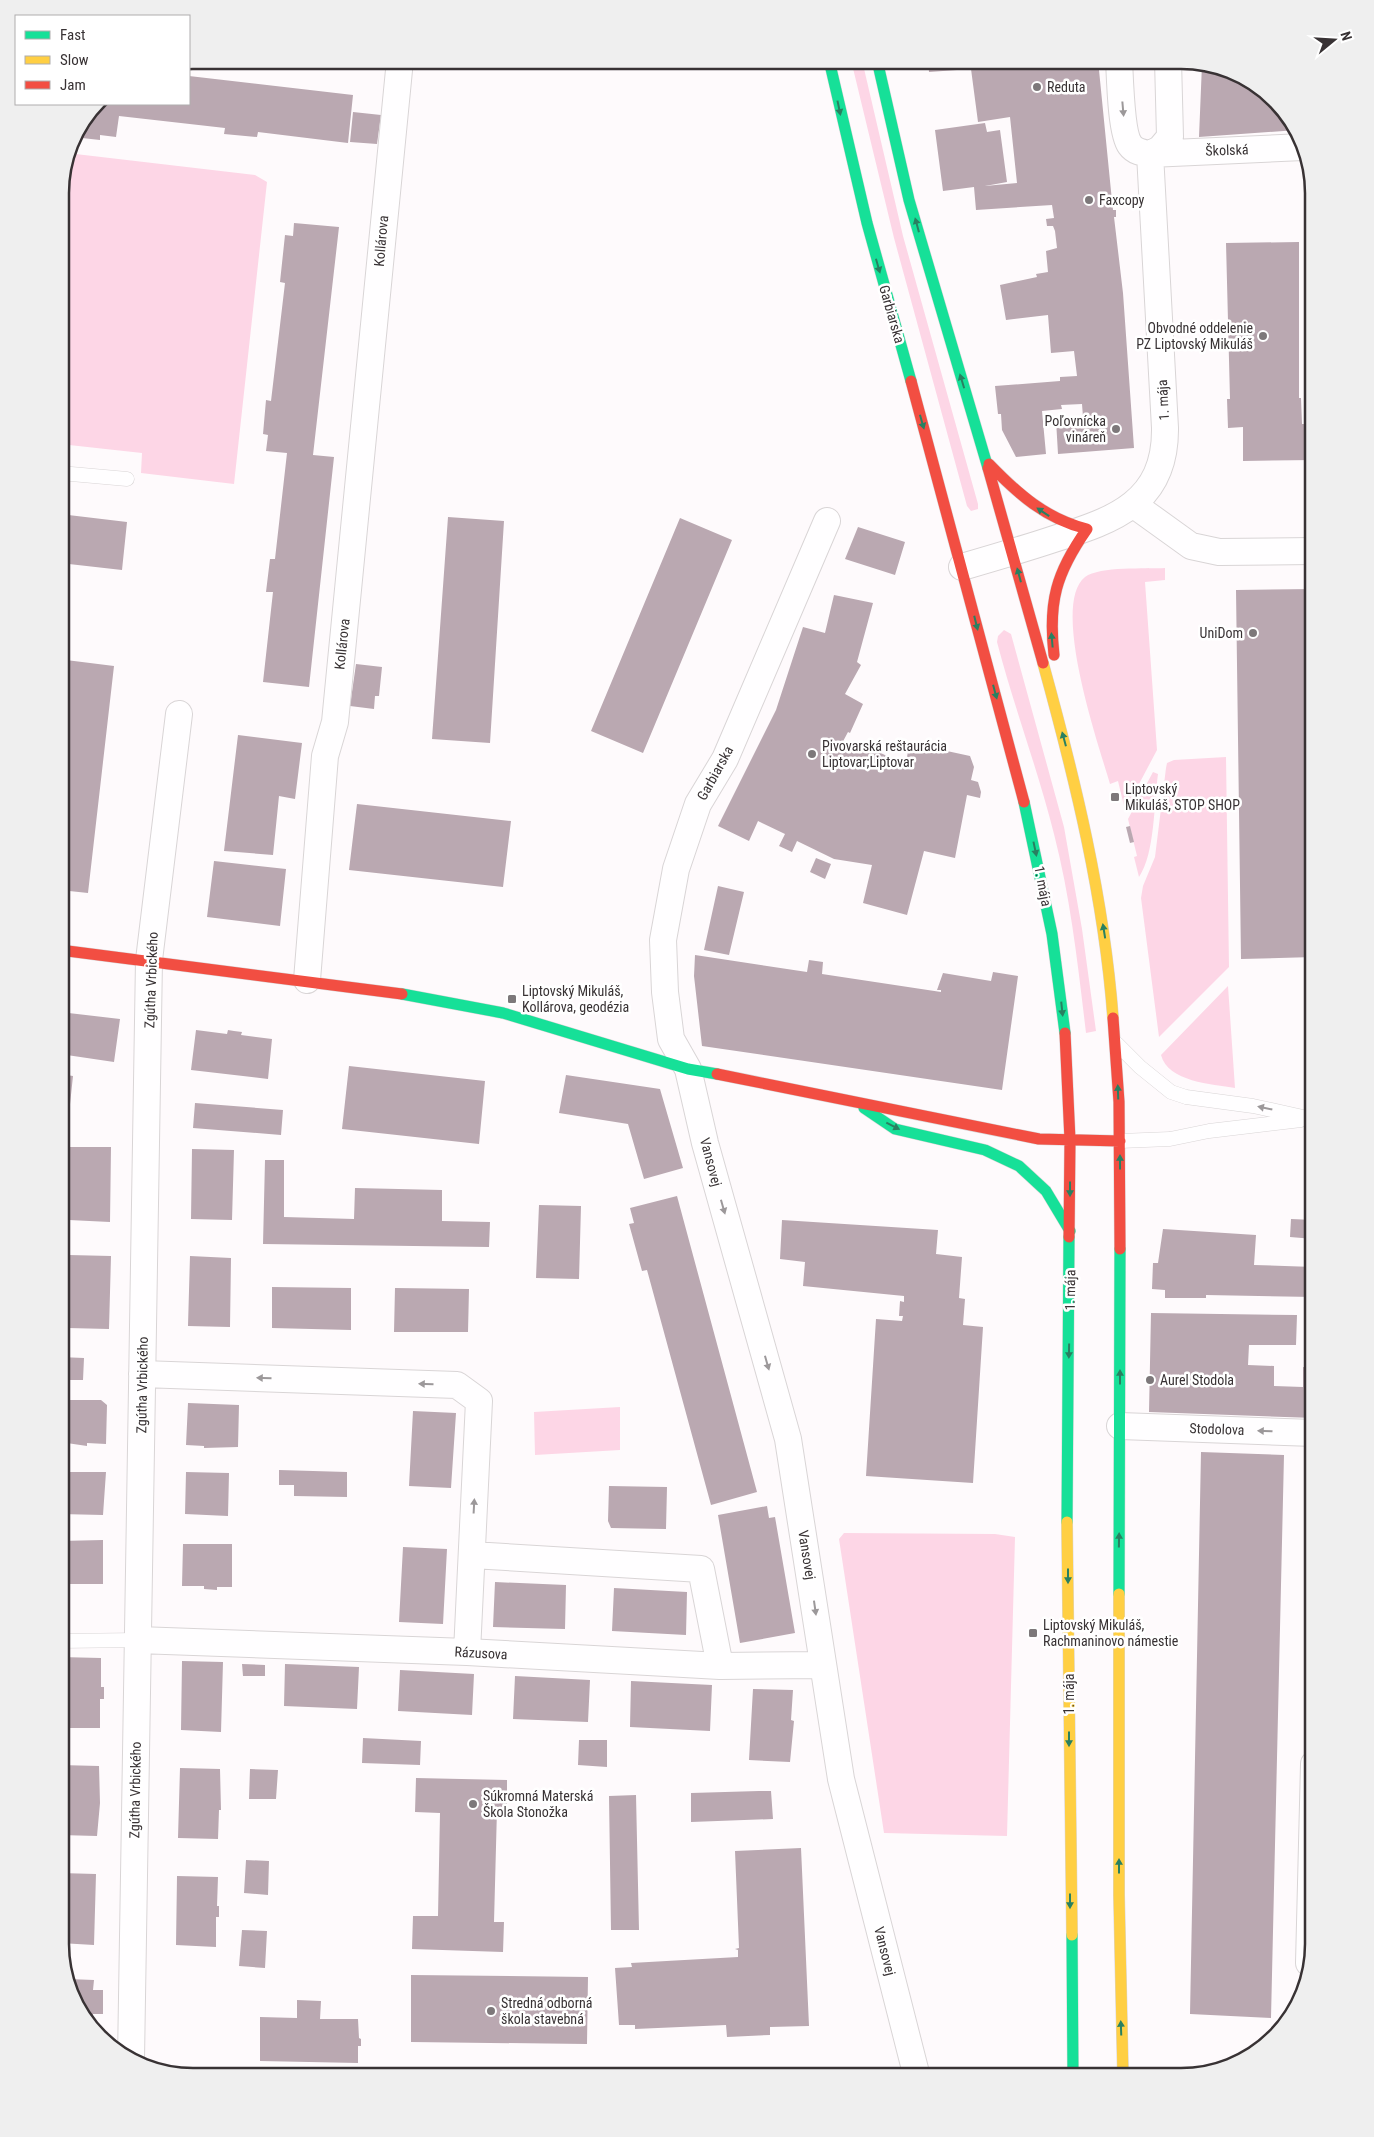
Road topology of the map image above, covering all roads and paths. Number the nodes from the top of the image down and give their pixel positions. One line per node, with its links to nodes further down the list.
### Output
1 (399, 69): 21 (street, Kollárova)
2 (831, 69): 16 (main road, Garbiarska, one-way to 16)
3 (878, 69): 8 (main road, one-way to 3)
4 (1120, 69): 7 (street, one-way to 7)
5 (1168, 69): 7 (street)
6 (1296, 147): 7 (street, Školská)
7 (1150, 154): 11 (street, 1. mája)
8 (986, 461): 13 (main road, one-way to 8); 15 (main road)
9 (69, 474): 10 (lane)
10 (127, 480)
11 (1134, 505): 13 (street, 1. mája); 14 (street)
12 (827, 521): 22 (street, Garbiarska)
13 (1087, 529): 15 (street, 1. mája); 17 (main road, one-way to 13)
14 (1305, 551)
15 (1012, 552): 16 (street, 1. mája); 17 (main road, one-way to 15)
16 (962, 566): 28 (main road, 1. mája, one-way to 28)
17 (1055, 706): 23 (main road, one-way to 17)
18 (179, 714): 20 (street, Zgútha Vrbického)
19 (69, 951): 20 (main road)
20 (149, 960): 21 (main road); 31 (street, Zgútha Vrbického)
21 (307, 980): 24 (main road)
22 (671, 1040): 24 (street, Vansovej)
23 (1116, 1043): 26 (lane, one-way to 23); 29 (main road, one-way to 23)
24 (688, 1069): 25 (main road); 38 (street, Vansovej, one-way to 38)
25 (852, 1100): 28 (main road); 30 (main road, one-way to 30)
26 (1305, 1117)
27 (1305, 1120): 29 (lane)
28 (1070, 1140): 29 (main road); 30 (main road, 1. mája, one-way to 30)
29 (1120, 1141): 32 (main road, one-way to 29)
30 (1070, 1231): 42 (main road, 1. mája, one-way to 42)
31 (142, 1374): 34 (street, one-way to 31); 35 (street, Zgútha Vrbického)
32 (1120, 1426): 33 (street, Stodolova, one-way to 32); 43 (main road, one-way to 32)
33 (1305, 1433)
34 (472, 1554): 37 (street); 39 (street)
35 (138, 1640): 36 (lane); 37 (street, Rázusova); 40 (street, Zgútha Vrbického)
36 (69, 1641)
37 (466, 1652): 39 (street, Rázusova)
38 (823, 1665): 39 (street, Rázusova); 41 (street, Vansovej)
39 (720, 1666)
40 (131, 2051)
41 (915, 2068)
42 (1073, 2068)
43 (1123, 2068)

